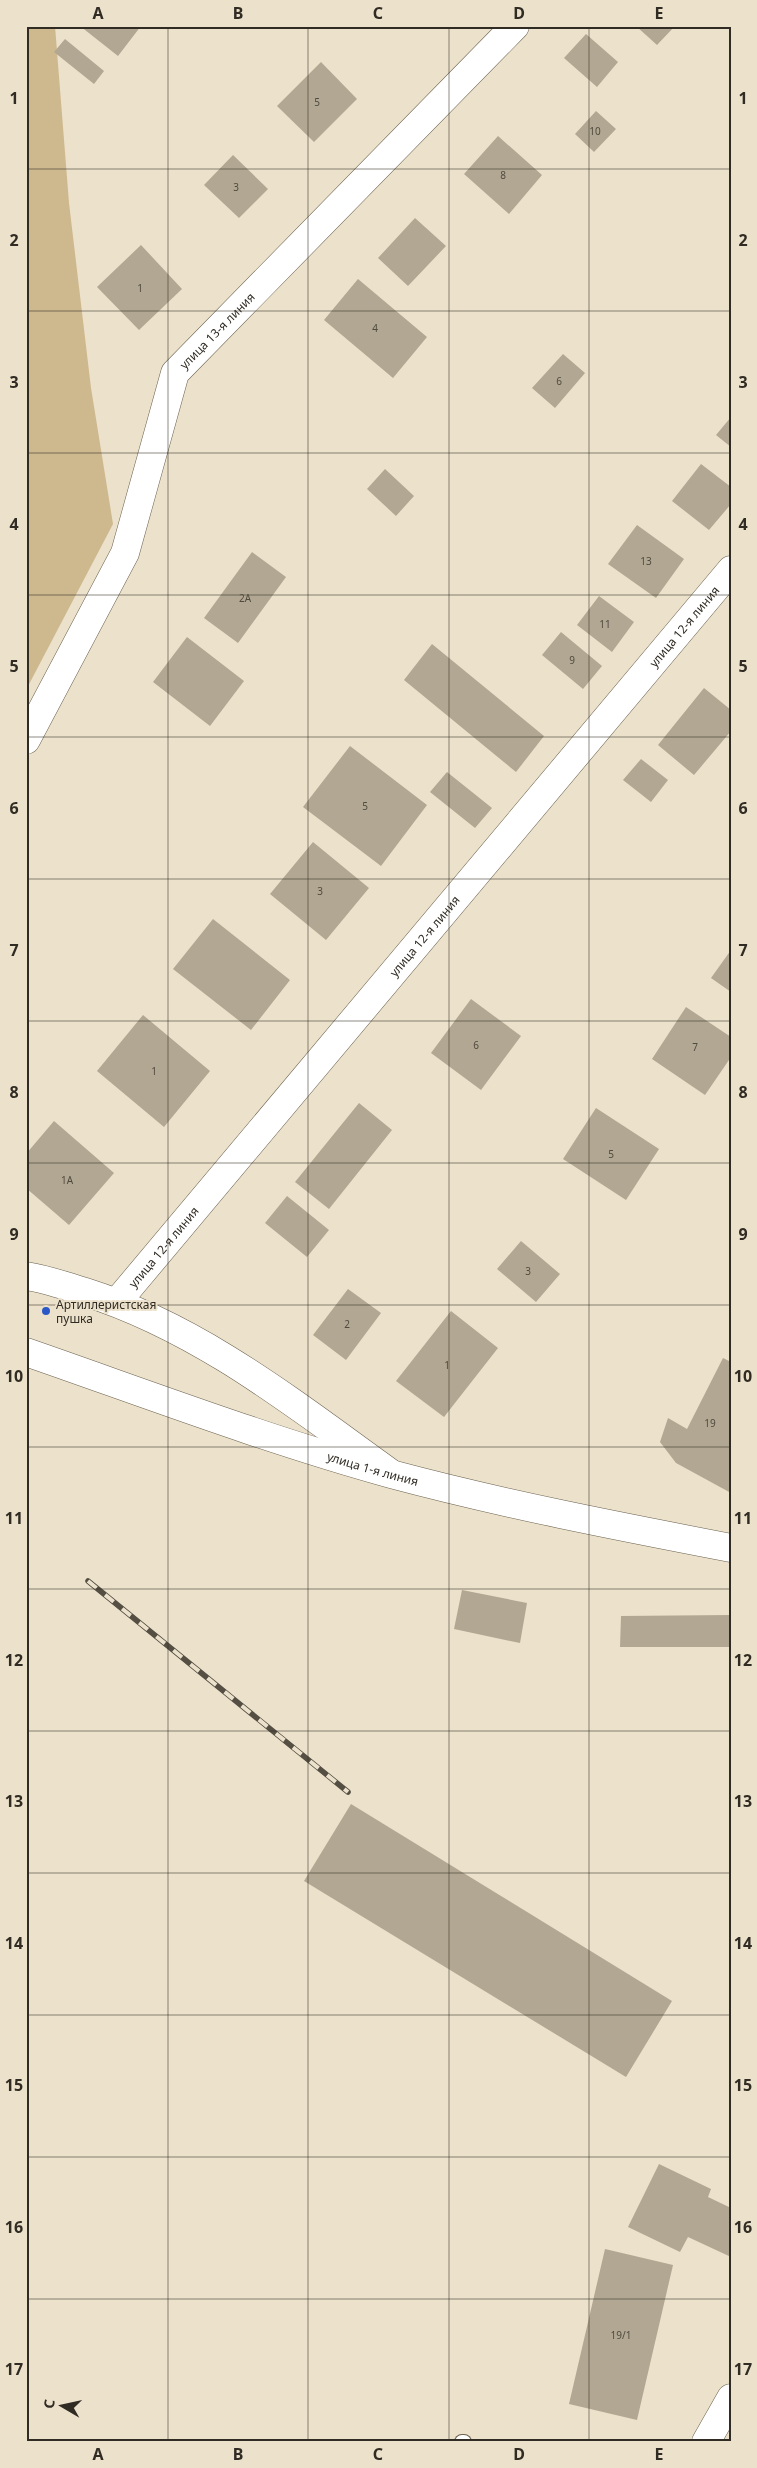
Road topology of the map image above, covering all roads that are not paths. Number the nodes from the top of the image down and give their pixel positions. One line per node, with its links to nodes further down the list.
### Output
1 (515, 26): 3 (street, улица 13-я линия)
2 (731, 570): 5 (street, улица 12-я линия)
3 (26, 740)
4 (26, 1276): 5 (street)
5 (117, 1302): 7 (street)
6 (26, 1352): 7 (street, улица 1-я линия)
7 (392, 1474): 8 (street, улица 1-я линия)
8 (731, 1548)
9 (731, 2398): 10 (street)
10 (706, 2442)

